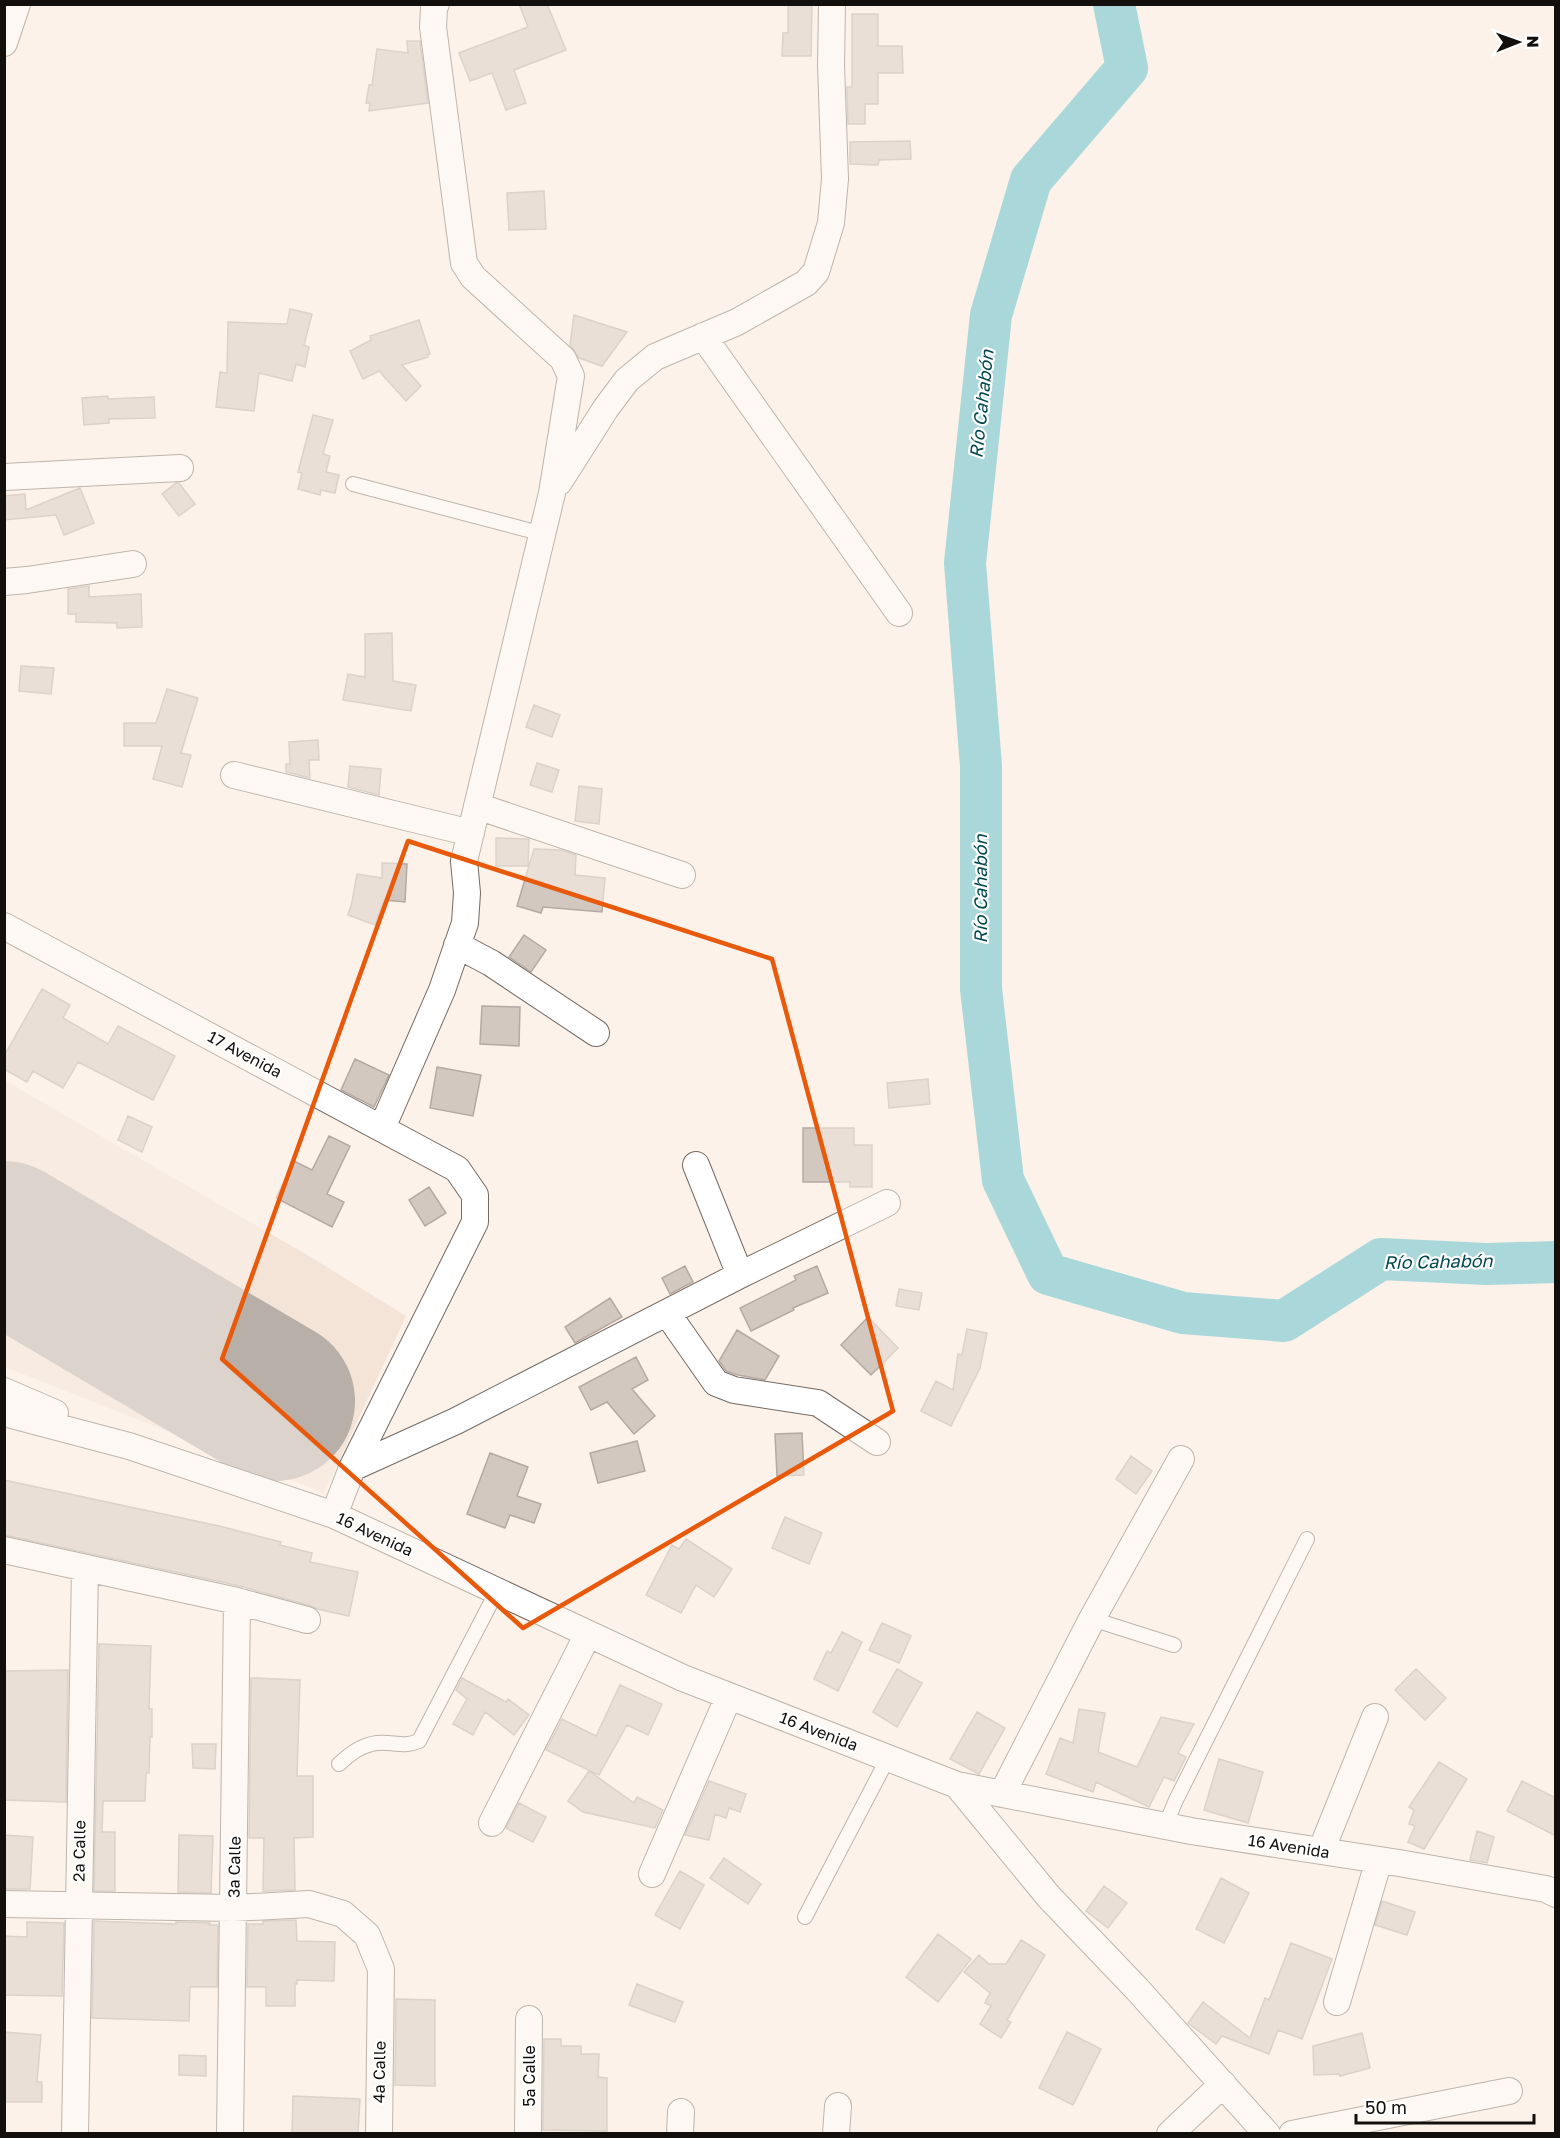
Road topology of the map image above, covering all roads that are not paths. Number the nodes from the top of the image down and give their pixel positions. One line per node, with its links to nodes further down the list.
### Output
1 (17, 4): 4 (street)
2 (436, 4): 9 (street)
3 (832, 4): 5 (street)
4 (4, 44)
5 (703, 336): 9 (street); 13 (street)
6 (180, 468): 7 (street)
7 (4, 477)
8 (353, 484): 10 (lane)
9 (552, 493): 10 (street)
10 (543, 534): 15 (street)
11 (133, 564): 12 (street)
12 (4, 582)
13 (899, 613)
14 (234, 775): 16 (street)
15 (477, 806): 16 (street); 17 (street)
16 (471, 833): 19 (street)
17 (682, 875)
18 (4, 926): 21 (street, 17 Avenida)
19 (458, 945): 20 (street); 21 (street)
20 (596, 1033)
21 (382, 1128): 31 (street, 17 Avenida)
22 (696, 1165): 24 (street)
23 (887, 1203): 24 (street)
24 (740, 1275): 25 (street)
25 (667, 1313): 28 (street); 31 (street)
26 (4, 1391): 29 (street, 16 Avenida)
27 (4, 1413): 29 (street, 16 Avenida)
28 (877, 1442)
29 (129, 1446): 32 (street, 16 Avenida)
30 (1181, 1459): 38 (street)
31 (352, 1468): 32 (street)
32 (334, 1515): 36 (street, 16 Avenida)
33 (1307, 1539): 49 (lane)
34 (4, 1550): 35 (street)
35 (85, 1568): 37 (street); 55 (street, 2ª Calle)
36 (497, 1591): 40 (street, 16 Avenida); 45 (lane)
37 (237, 1600): 39 (street); 56 (street, 3ª Calle)
38 (1092, 1619): 41 (lane); 47 (street)
39 (307, 1620)
40 (588, 1634): 42 (street, 16 Avenida); 48 (street)
41 (1174, 1645)
42 (729, 1696): 44 (street, 16 Avenida); 52 (street)
43 (1376, 1716): 50 (street)
44 (888, 1758): 46 (street, 16 Avenida); 57 (lane)
45 (339, 1764)
46 (957, 1785): 47 (street, 16 Avenida); 60 (street)
47 (1002, 1794): 49 (street, 16 Avenida)
48 (492, 1823)
49 (1165, 1826): 50 (street, 16 Avenida)
50 (1321, 1851): 51 (street, 16 Avenida)
51 (1379, 1860): 53 (street, 16 Avenida); 58 (street)
52 (652, 1874)
53 (1551, 1892)
54 (4, 1904): 55 (street, 4ª Calle)
55 (78, 1905): 56 (street, 4ª Calle); 63 (street, 2ª Calle)
56 (234, 1908): 64 (street, 3ª Calle); 65 (street, 4ª Calle)
57 (805, 1917)
58 (1337, 2002)
59 (529, 2019): 66 (street, 5ª Calle)
60 (1223, 2084): 68 (street); 69 (street)
61 (1509, 2091): 70 (street)
62 (838, 2106): 67 (street)
63 (75, 2133)
64 (230, 2133)
65 (378, 2133)
66 (528, 2133)
67 (836, 2133)
68 (1170, 2133)
69 (1267, 2133)
70 (1292, 2133)

